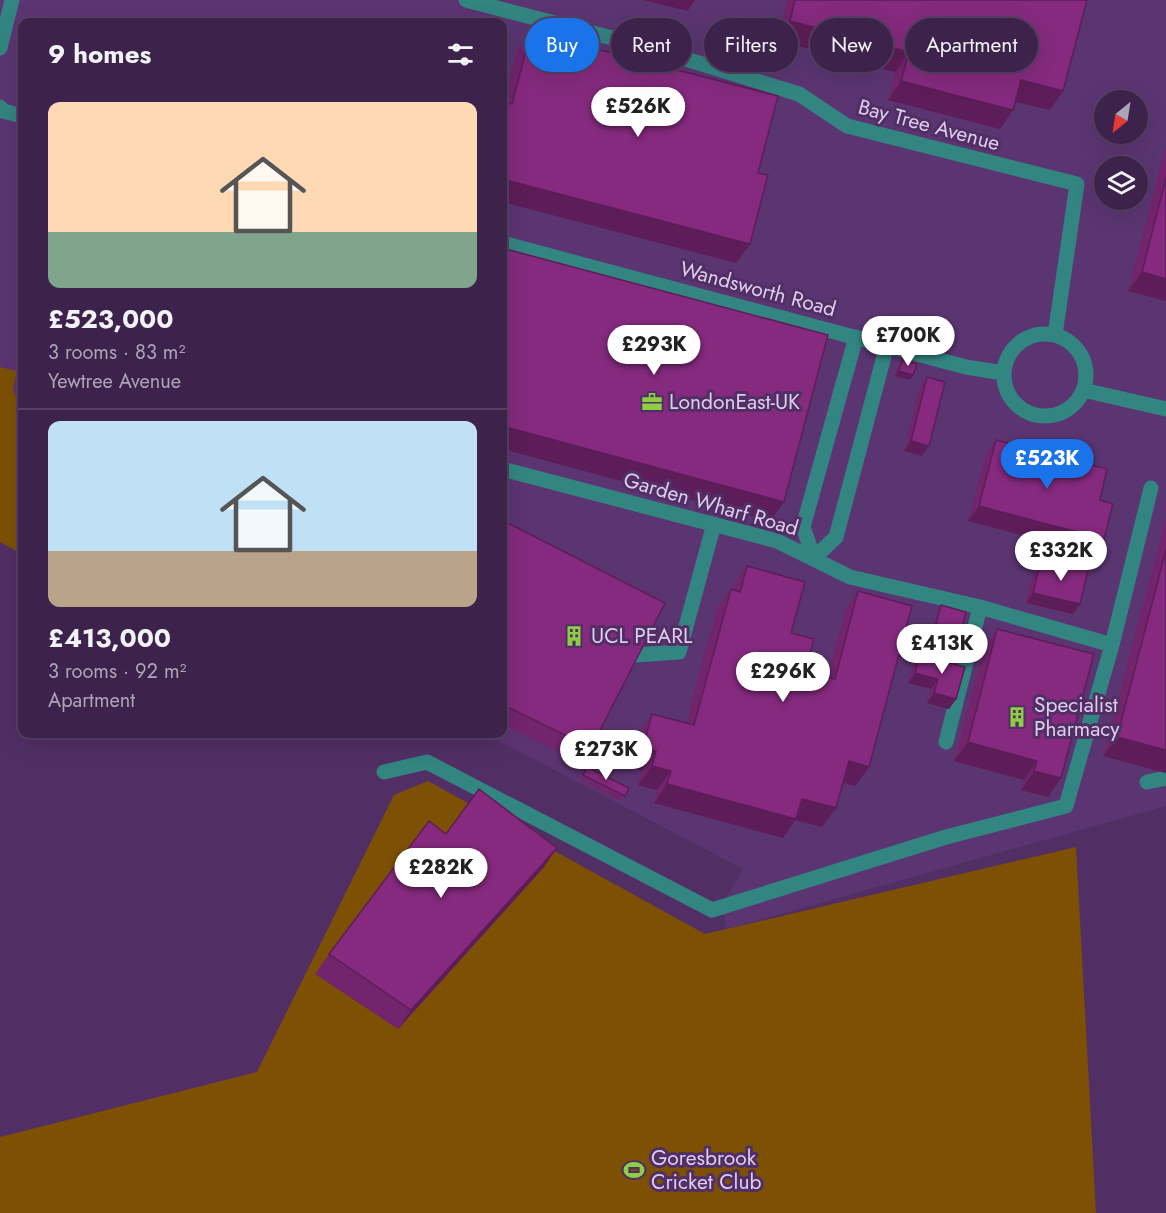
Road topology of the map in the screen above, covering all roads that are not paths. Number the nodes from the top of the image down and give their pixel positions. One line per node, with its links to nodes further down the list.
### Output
1 (12, 0): 3 (street)
2 (466, 0): 7 (street, Bay Tree Avenue)
3 (0, 48)
4 (1, 110): 5 (street)
5 (18, 115)
6 (507, 244): 8 (street, Wandsworth Road)
7 (1055, 335): 10 (street); 11 (street)
8 (856, 337): 9 (street, Wandsworth Road); 16 (street)
9 (887, 345): 10 (street, Wandsworth Road); 16 (street)
10 (1003, 373): 11 (street)
11 (1083, 390): 12 (street)
12 (1166, 409)
13 (507, 470): 15 (street, Garden Wharf Road)
14 (1151, 488): 18 (street)
15 (714, 524): 16 (street, Garden Wharf Road); 19 (street)
16 (814, 558): 17 (street, Garden Wharf Road)
17 (980, 607): 18 (street, Garden Wharf Road); 20 (street)
18 (1112, 645): 21 (street)
19 (635, 655)
20 (946, 741)
21 (384, 772)
22 (1166, 778): 23 (street)
23 (1147, 782)

